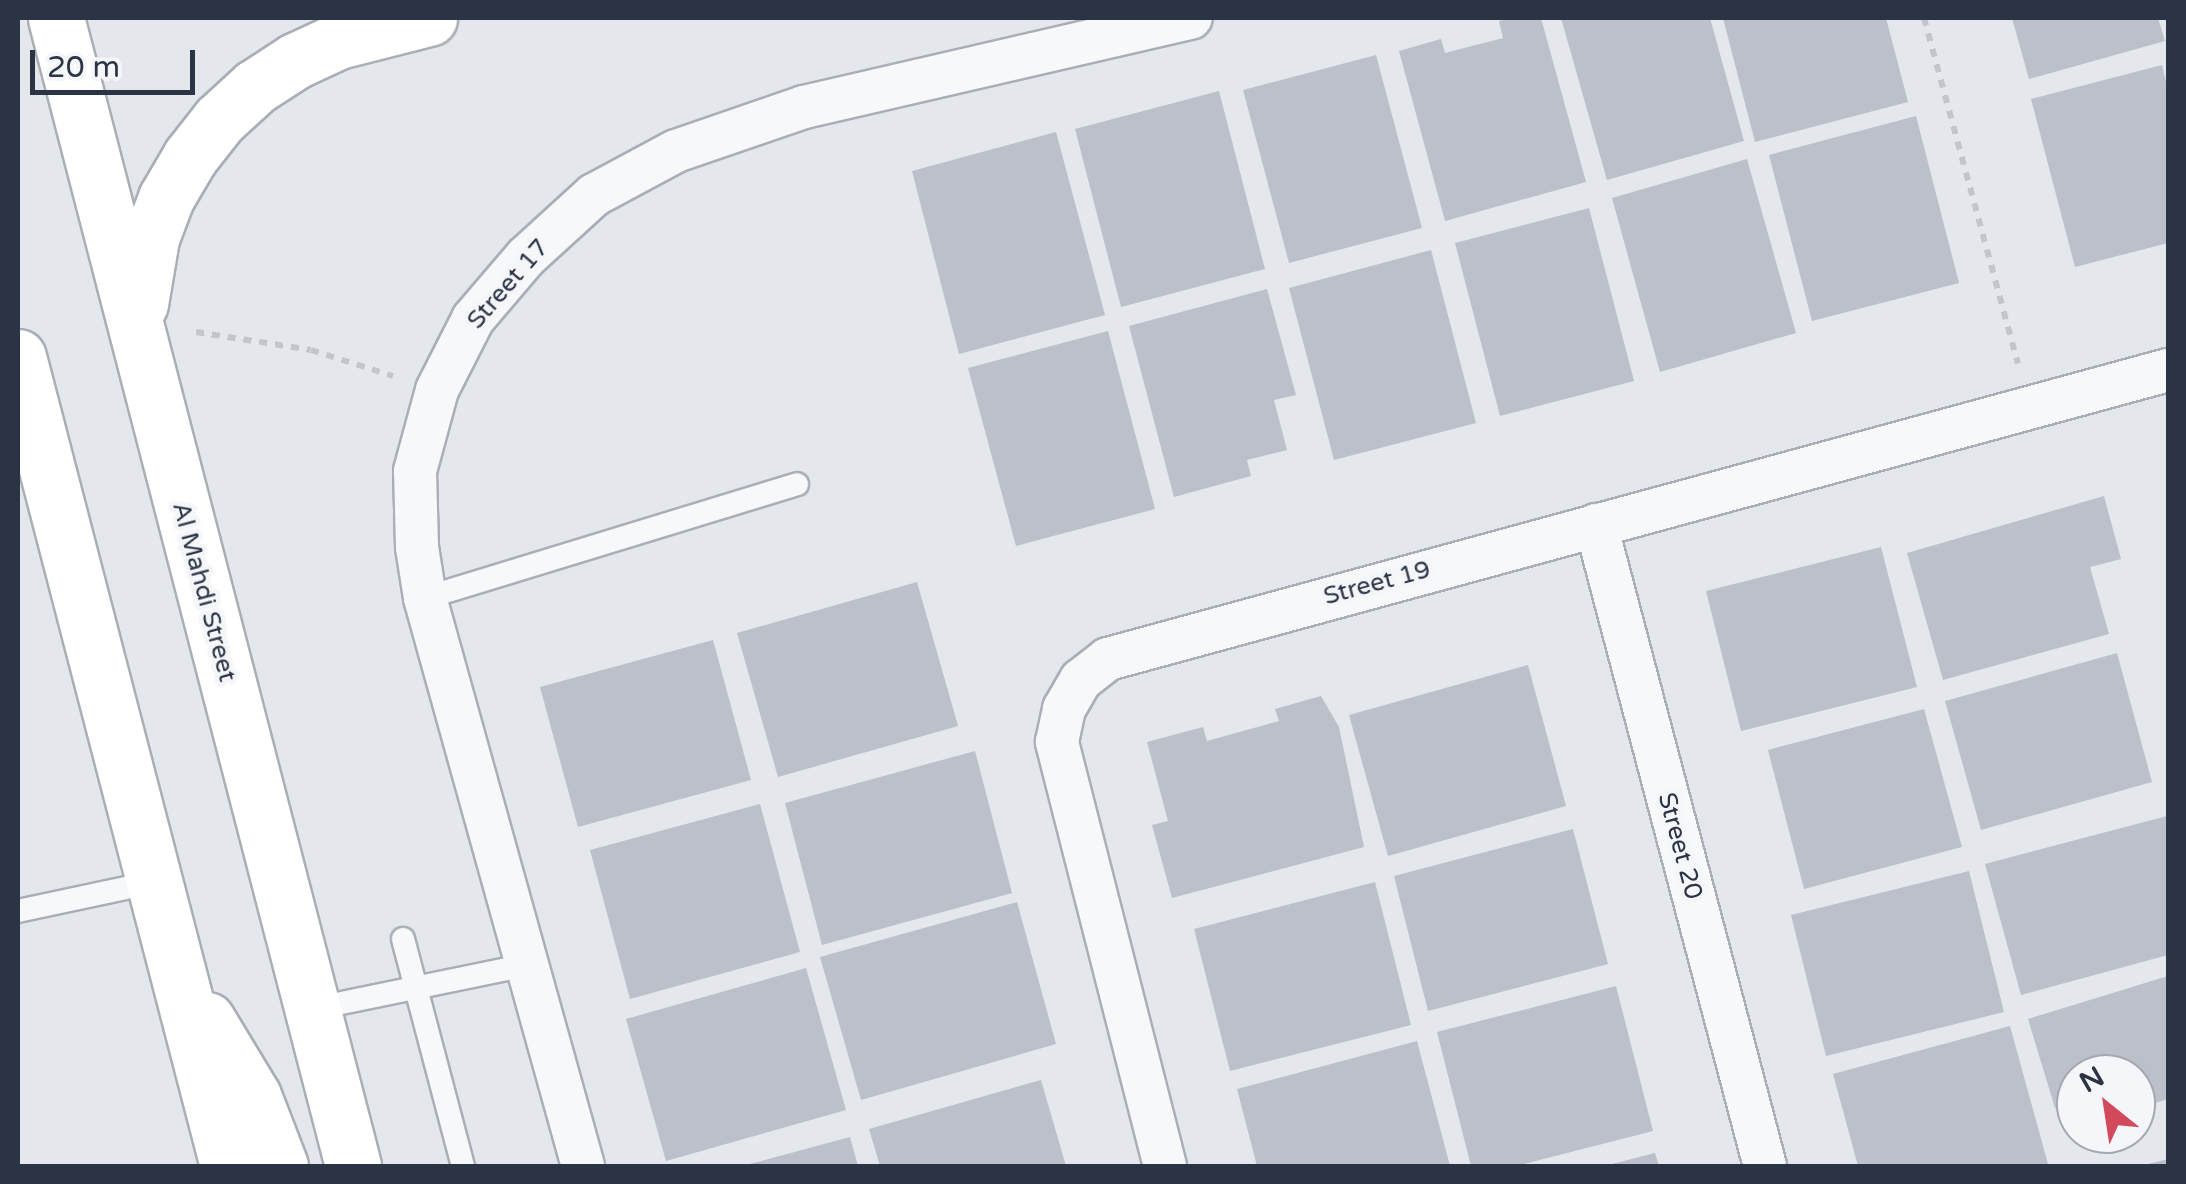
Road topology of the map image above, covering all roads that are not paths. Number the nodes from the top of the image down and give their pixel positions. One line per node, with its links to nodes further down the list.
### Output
1 (56, 18): 4 (main road, Al Mahdi Street)
2 (429, 18): 4 (main road)
3 (1191, 18): 9 (street, Street 17)
4 (138, 322): 16 (main road, Al Mahdi Street)
5 (18, 357): 10 (main road)
6 (2167, 377): 8 (street, Street 19)
7 (797, 484): 9 (lane)
8 (1596, 524): 22 (street, Street 19); 23 (street, Street 20)
9 (425, 598): 13 (street, Street 17)
10 (154, 882): 11 (lane); 15 (main road)
11 (18, 911)
12 (403, 939): 14 (lane)
13 (526, 965): 14 (lane); 21 (street, Street 17)
14 (416, 987): 16 (lane); 20 (lane)
15 (183, 991): 17 (main road); 18 (main road)
16 (312, 1009): 19 (main road, Al Mahdi Street)
17 (228, 1166)
18 (280, 1166)
19 (353, 1166)
20 (463, 1166)
21 (582, 1166)
22 (1165, 1166)
23 (1765, 1166)

